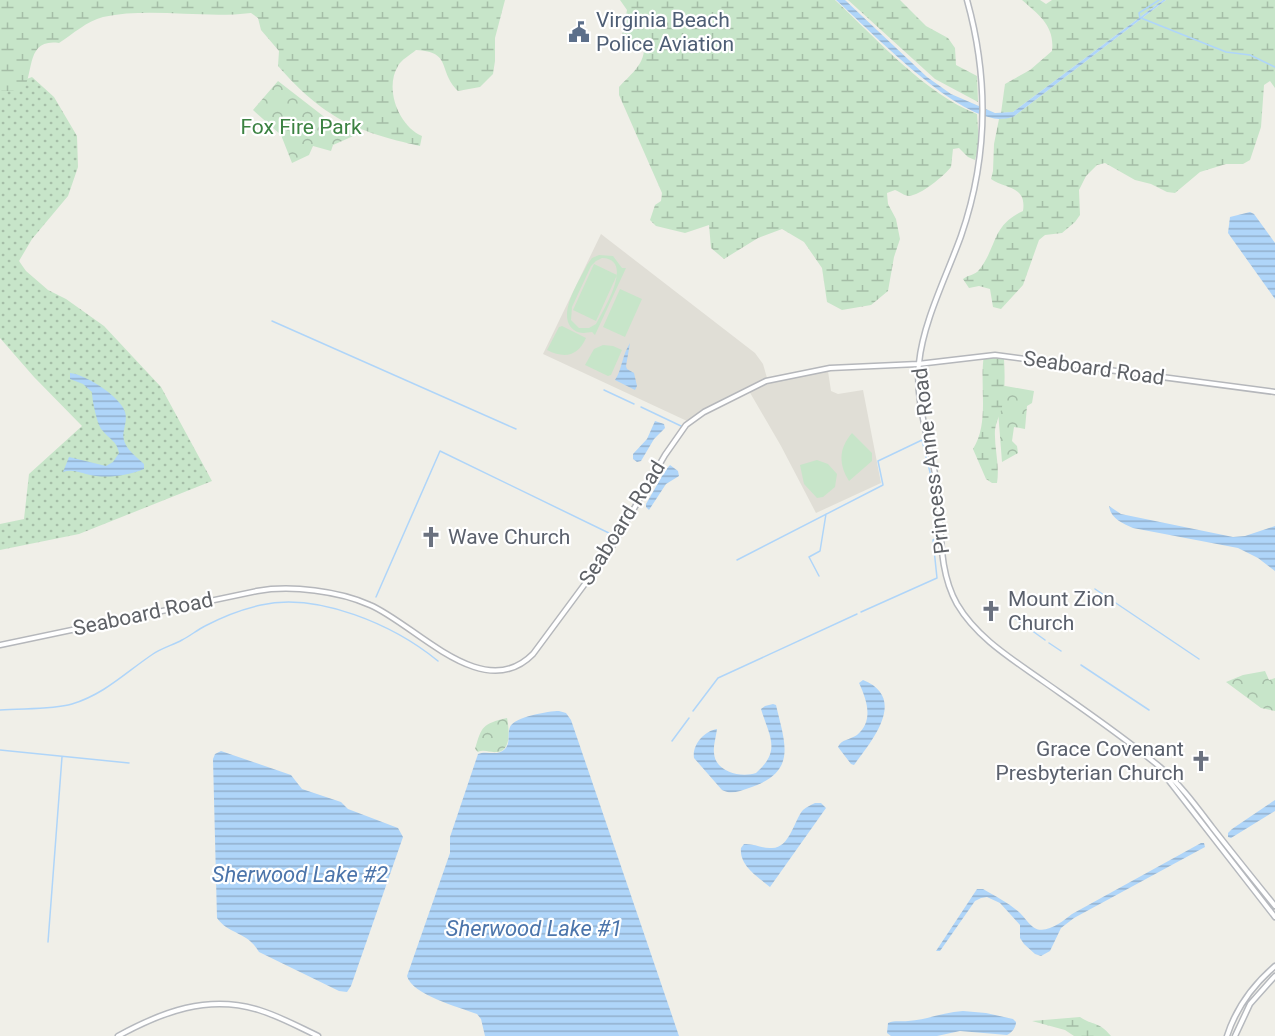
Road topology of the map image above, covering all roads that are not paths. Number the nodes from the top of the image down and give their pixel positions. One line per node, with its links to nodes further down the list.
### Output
1 (967, 0): 2 (main road, Princess Anne Road)
2 (918, 364): 3 (main road, Seaboard Road); 4 (main road, Seaboard Road); 5 (main road, Princess Anne Road)
3 (1275, 392)
4 (0, 645)
5 (1155, 762): 6 (main road, Princess Anne Road); 7 (main road, Princess Anne Road)
6 (1275, 906)
7 (1275, 917)
8 (1275, 966): 12 (main road)
9 (1275, 975): 13 (main road)
10 (118, 1036): 11 (main road)
11 (318, 1036)
12 (1227, 1036)
13 (1235, 1036)

